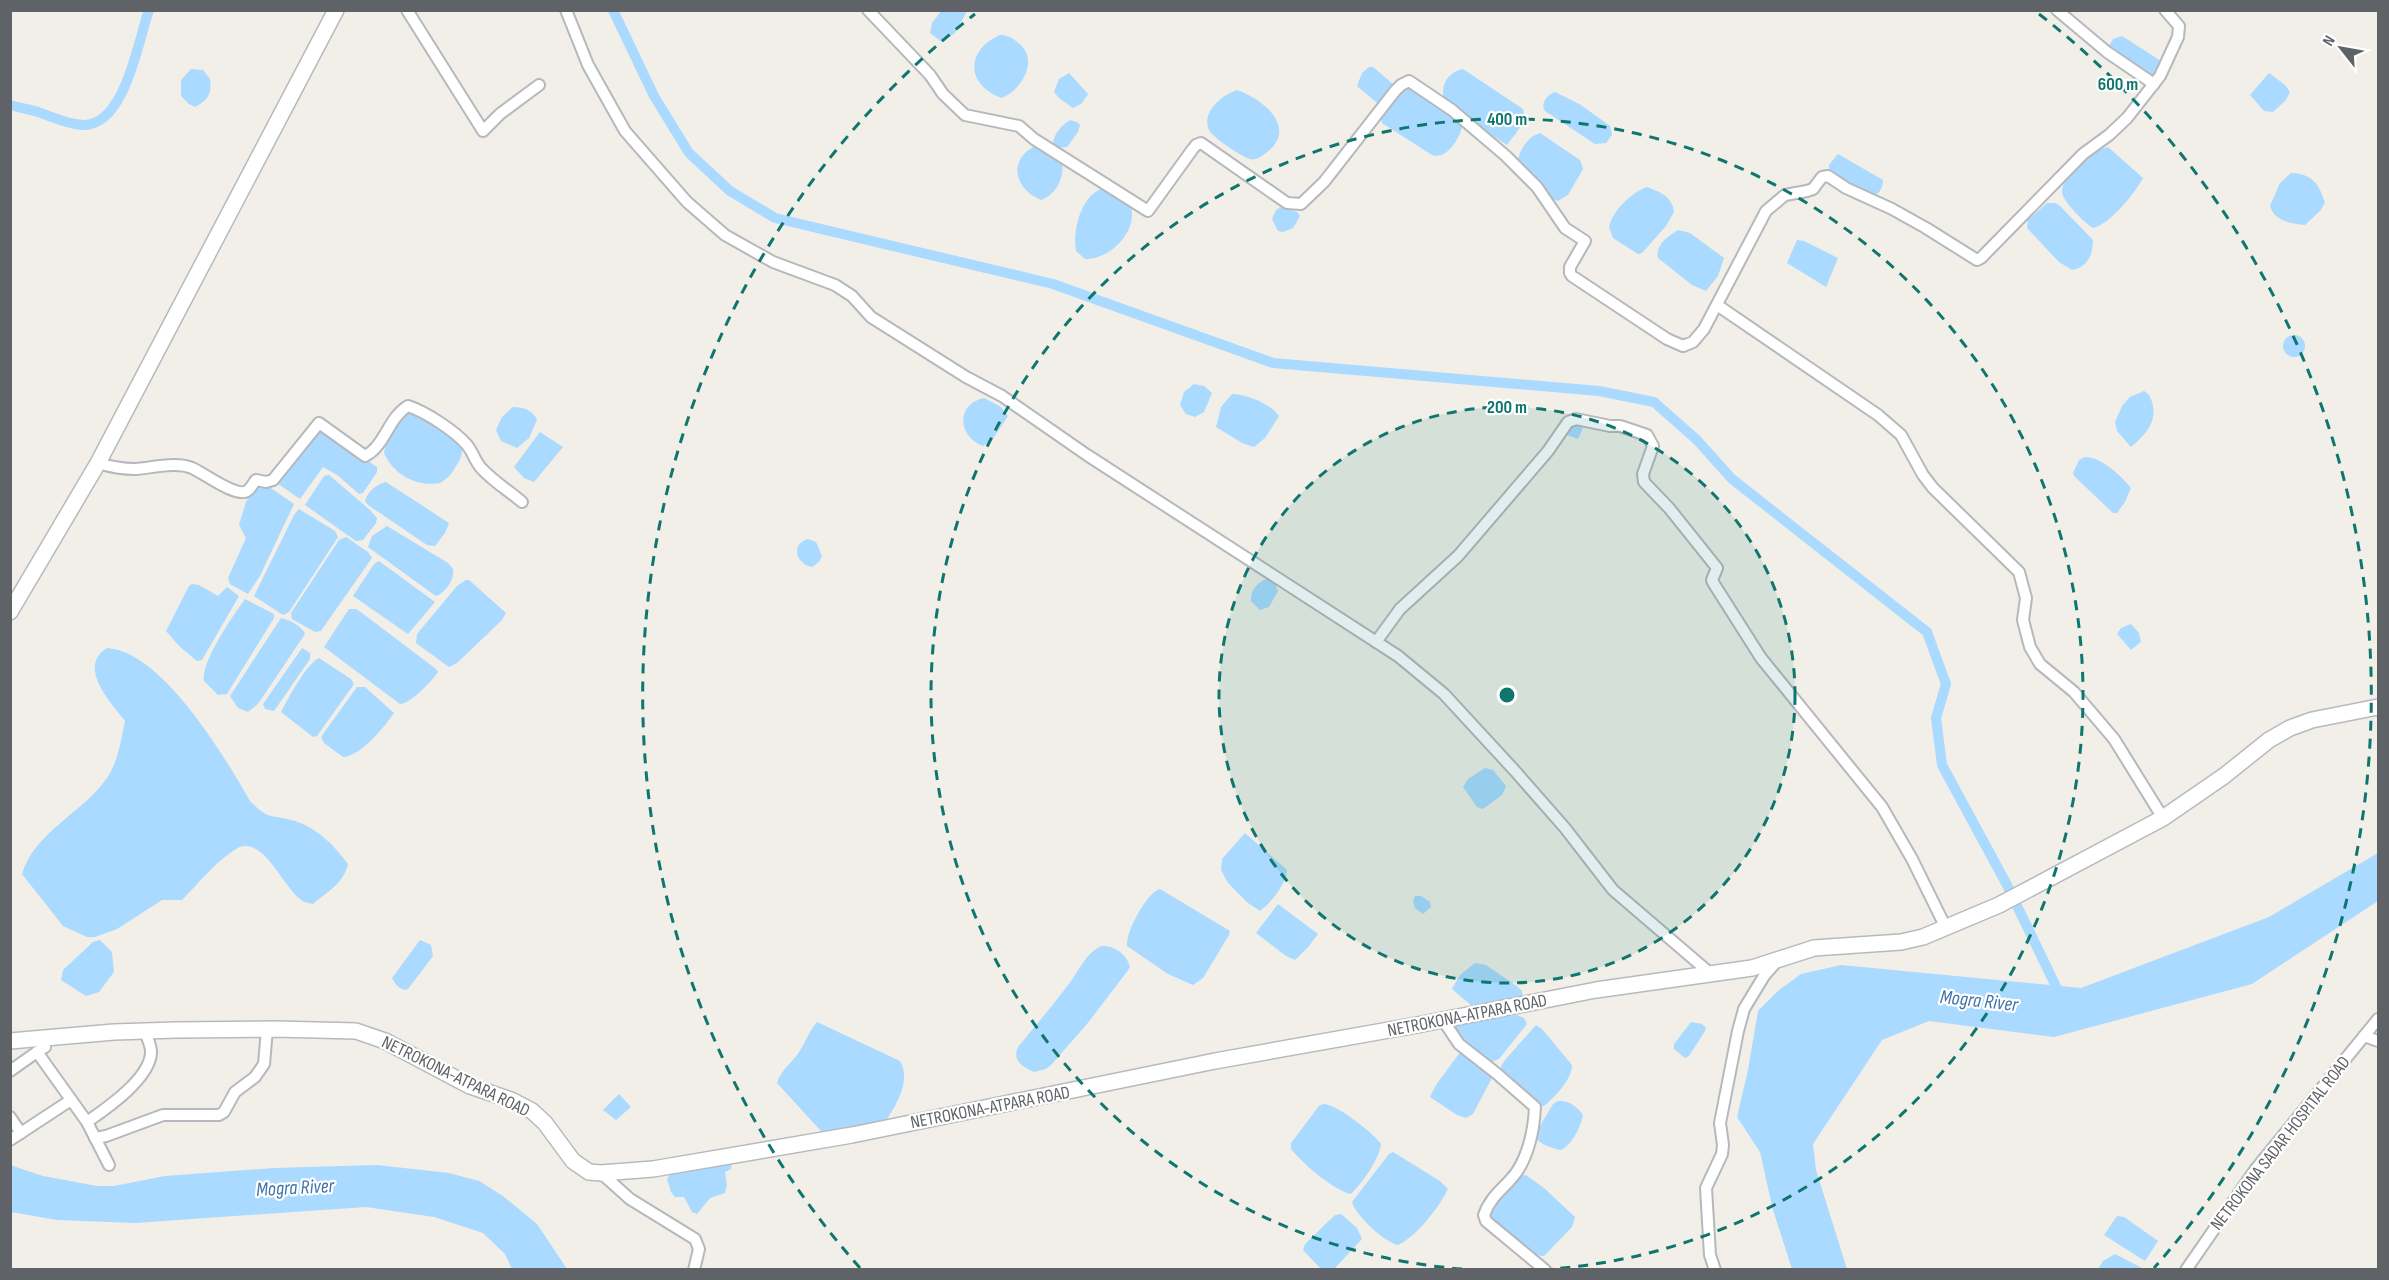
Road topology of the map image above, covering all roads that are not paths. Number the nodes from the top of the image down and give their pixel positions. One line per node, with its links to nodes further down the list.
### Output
1 (336, 10): 10 (street)
2 (406, 10): 8 (street)
3 (566, 10): 13 (street)
4 (868, 10): 9 (street)
5 (2057, 10): 7 (street)
6 (2165, 10): 7 (street)
7 (2154, 84): 9 (street)
8 (539, 86)
9 (1717, 305): 15 (street)
10 (98, 464): 11 (street); 12 (street)
11 (522, 502)
12 (10, 612)
13 (1376, 642): 16 (street); 18 (street)
14 (2379, 706): 15 (street, NETROKONA-ATPARA ROAD)
15 (2163, 818): 16 (street, NETROKONA-ATPARA ROAD)
16 (1946, 928): 17 (street, NETROKONA-ATPARA ROAD)
17 (1777, 961): 18 (street, NETROKONA-ATPARA ROAD); 38 (street)
18 (1711, 974): 20 (street, NETROKONA-ATPARA ROAD)
19 (2379, 1019): 23 (street, NETROKONA SADAR HOSPITAL ROAD)
20 (1443, 1020): 35 (street, NETROKONA-ATPARA ROAD); 37 (street)
21 (267, 1029): 22 (street, NETROKONA-ATPARA ROAD); 32 (street); 35 (street, NETROKONA-ATPARA ROAD)
22 (145, 1031): 26 (street, NETROKONA-ATPARA ROAD); 30 (street)
23 (2364, 1036): 25 (street); 39 (street, NETROKONA SADAR HOSPITAL ROAD)
24 (10, 1041): 26 (street, NETROKONA-ATPARA ROAD)
25 (2379, 1041)
26 (39, 1045): 27 (street); 28 (street)
27 (10, 1071)
28 (71, 1100): 30 (street); 31 (street)
29 (10, 1117): 31 (street)
30 (87, 1122): 32 (street)
31 (21, 1133): 33 (street)
32 (95, 1138): 34 (street)
33 (10, 1140)
34 (109, 1165)
35 (601, 1173): 36 (street)
36 (694, 1269)
37 (1545, 1269)
38 (1716, 1269)
39 (2186, 1269)

